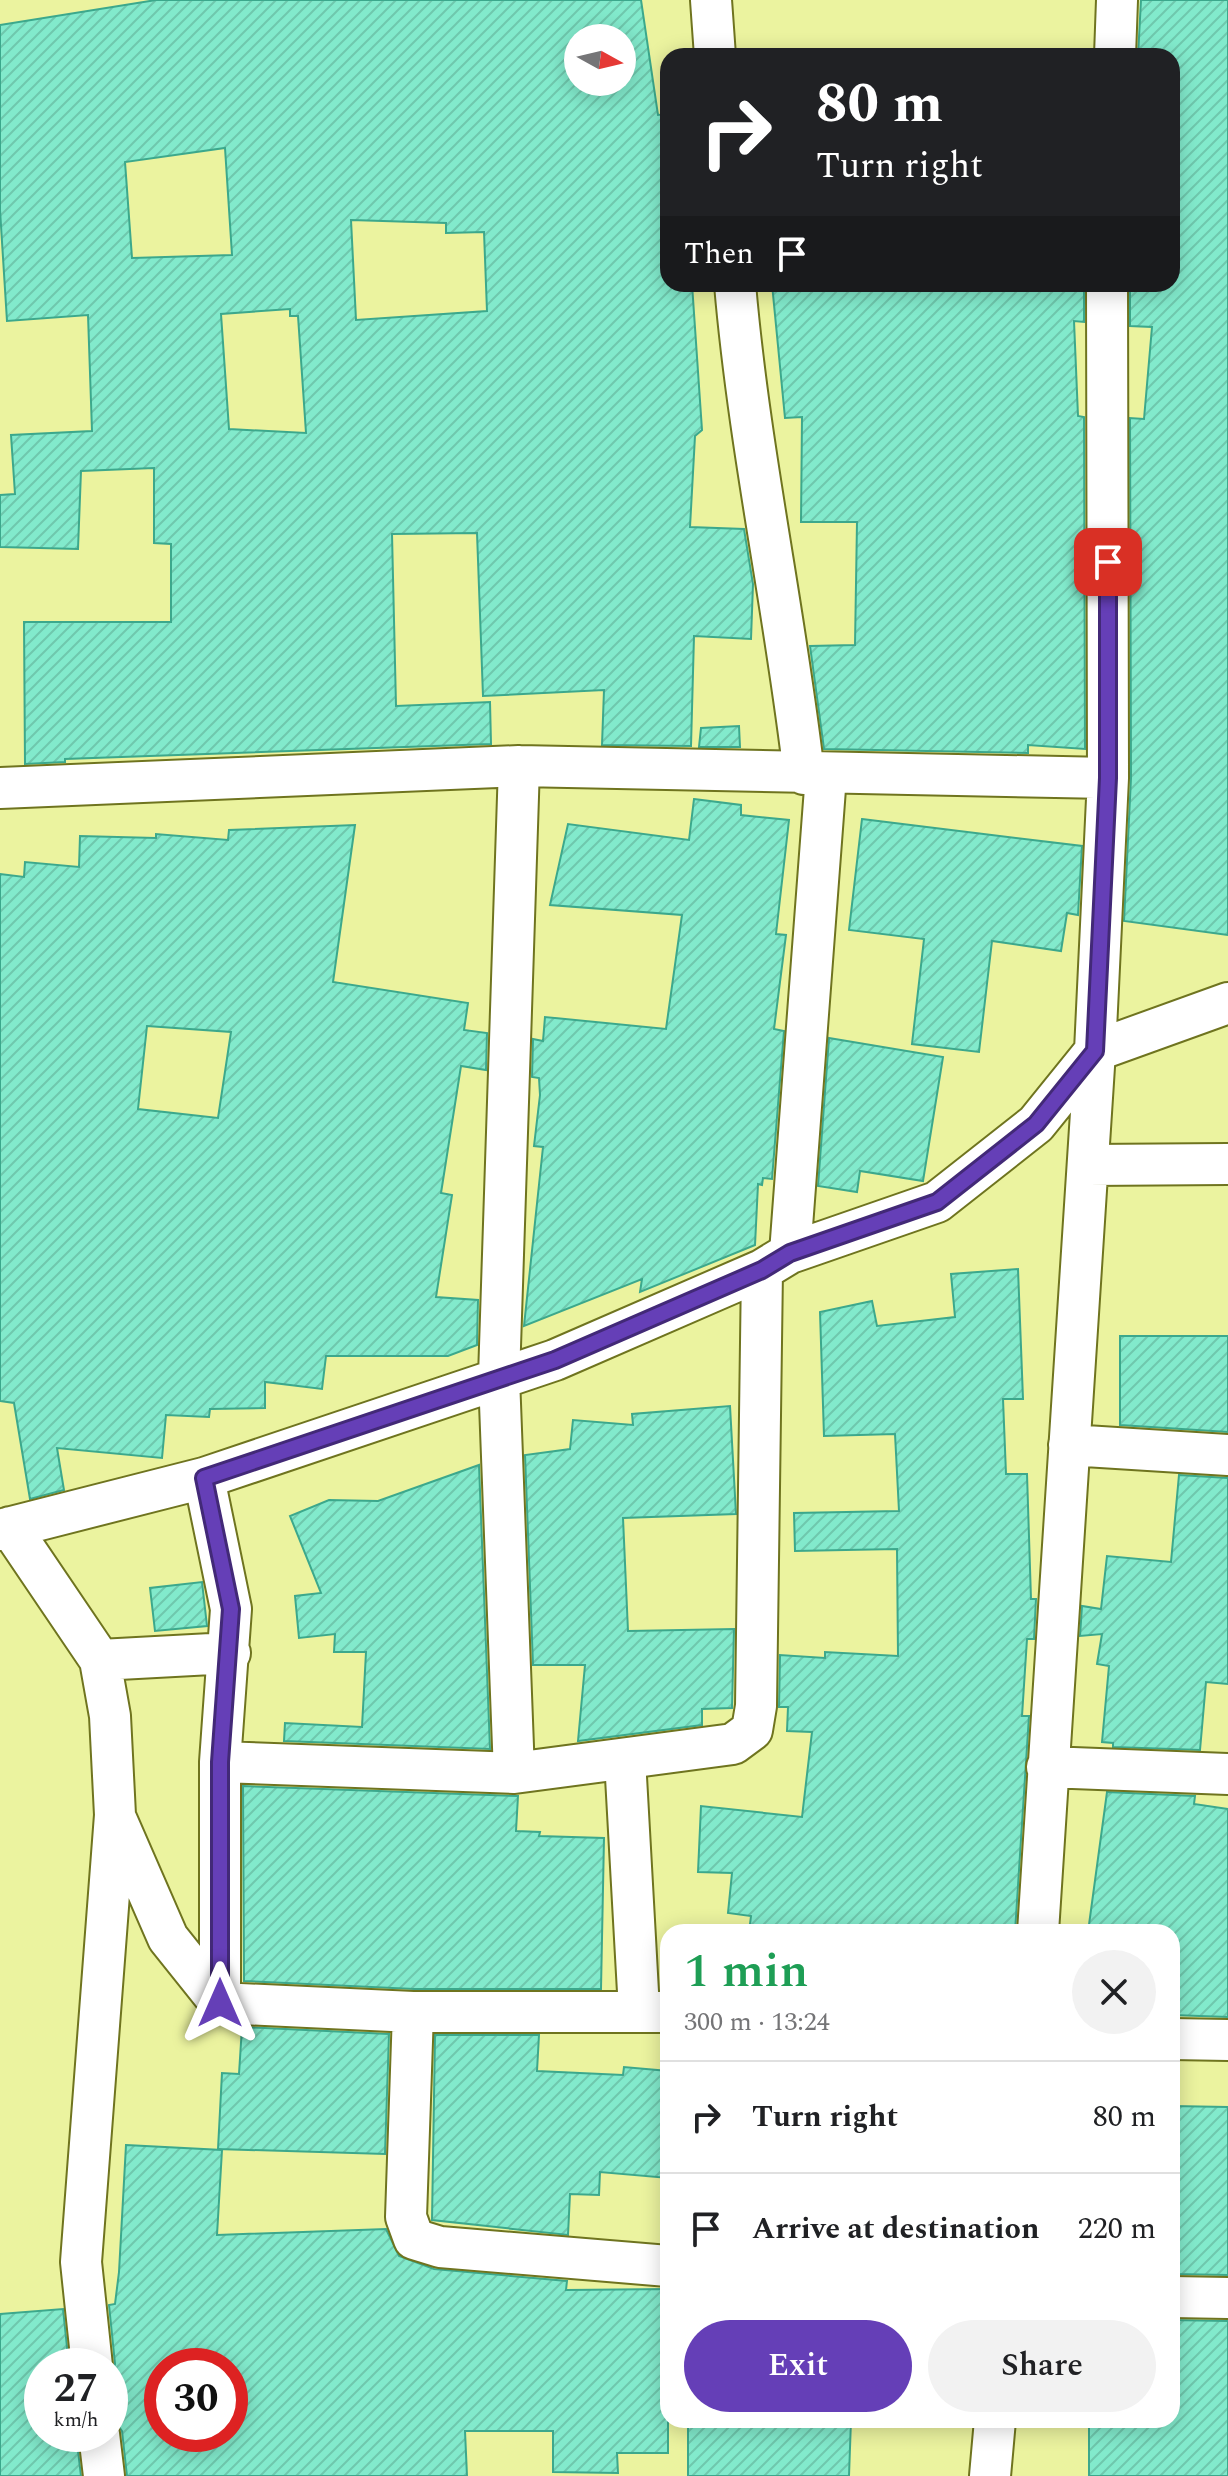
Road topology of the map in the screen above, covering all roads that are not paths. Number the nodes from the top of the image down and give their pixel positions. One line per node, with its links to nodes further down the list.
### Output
1 (711, 0): 3 (street)
2 (1117, 0): 4 (street)
3 (714, 48)
4 (1115, 48)
5 (736, 292): 8 (street)
6 (1107, 292): 9 (street)
7 (519, 766): 8 (street); 10 (street); 16 (street)
8 (815, 774): 9 (street); 15 (street)
9 (1108, 778): 12 (street)
10 (0, 788)
11 (1228, 1003): 12 (street)
12 (1095, 1051): 14 (street); 15 (street)
13 (1228, 1164): 14 (street)
14 (1088, 1165): 17 (street)
15 (776, 1261): 16 (street); 23 (street)
16 (499, 1377): 19 (street); 26 (street)
17 (1069, 1445): 18 (street); 25 (street)
18 (1228, 1455)
19 (204, 1478): 20 (street); 21 (street)
20 (5, 1529): 22 (street)
21 (230, 1653): 22 (street); 24 (street)
22 (100, 1660): 28 (street)
23 (625, 1759): 26 (street); 31 (street)
24 (220, 1762): 26 (street); 30 (street)
25 (1047, 1767): 27 (street); 29 (street)
26 (514, 1773)
27 (1228, 1774)
28 (115, 1815): 30 (street); 38 (street)
29 (1038, 1924)
30 (220, 2003): 32 (street)
31 (653, 2011): 32 (street)
32 (413, 2012): 35 (street)
33 (1180, 2039): 34 (street)
34 (1228, 2040)
35 (660, 2265)
36 (1180, 2297): 37 (street)
37 (1228, 2298)
38 (90, 2348)
39 (994, 2428): 42 (street)
40 (101, 2452): 41 (street)
41 (104, 2476)
42 (990, 2476)

